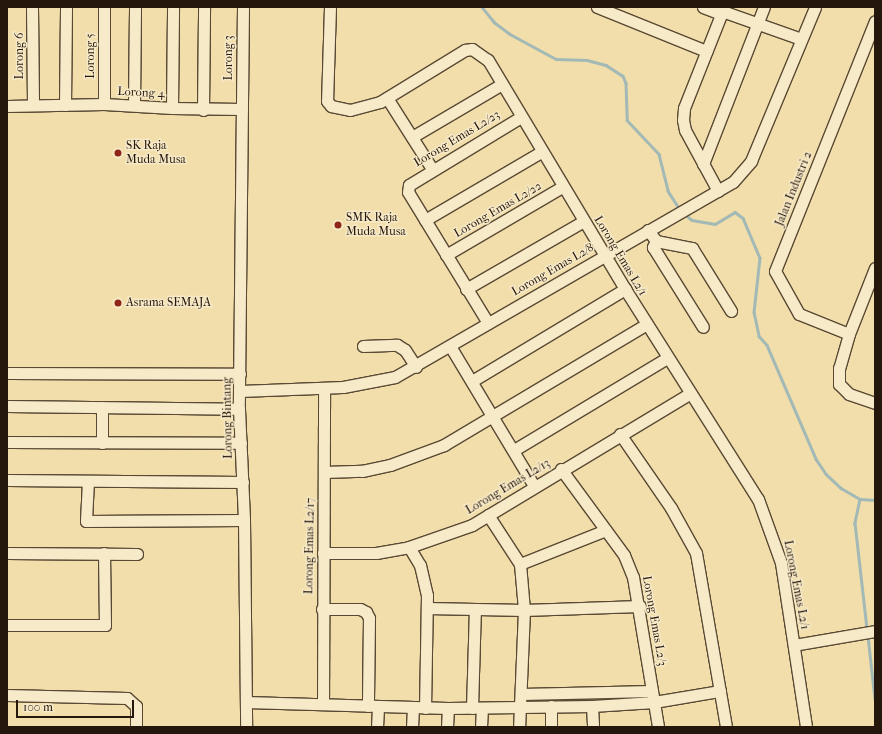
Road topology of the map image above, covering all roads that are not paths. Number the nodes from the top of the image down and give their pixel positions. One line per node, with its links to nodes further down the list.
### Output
1 (32, 7): 21 (street, Lorong 6)
2 (66, 7): 22 (street)
3 (104, 7): 20 (street, Lorong 5)
4 (135, 7): 23 (street)
5 (173, 7): 25 (street, Lorong 4)
6 (204, 7): 27 (street)
7 (243, 7): 26 (street, Lorong 3)
8 (330, 7): 19 (street, Lorong Emas L2/1)
9 (598, 7): 17 (street)
10 (703, 7): 13 (street)
11 (764, 7): 15 (street)
12 (814, 7): 16 (street, Lorong Emas L2/8)
13 (722, 11): 15 (street); 17 (street)
14 (875, 21): 48 (street, Jalan Industri 2)
15 (758, 24): 16 (street); 31 (street)
16 (801, 39): 34 (street, Lorong Emas L2/8)
17 (706, 51): 31 (street)
18 (502, 84): 19 (street, Lorong Emas L2/1); 28 (street, Lorong Emas L2/1); 29 (street)
19 (387, 98): 29 (street)
20 (104, 104): 22 (street, Lorong 4); 23 (street, Lorong 4)
21 (33, 105): 22 (street, Lorong 4); 24 (street, Lorong 4)
22 (65, 105)
23 (134, 105): 25 (street, Lorong 4)
24 (7, 106)
25 (172, 108): 27 (street)
26 (242, 109): 27 (street); 54 (street, Lorong Bintang)
27 (203, 110)
28 (520, 117): 30 (street, Lorong Emas L2/1); 32 (street, Lorong Emas L2/23)
29 (412, 137): 32 (street)
30 (542, 152): 33 (street, Lorong Emas L2/1); 35 (street)
31 (703, 164): 34 (street)
32 (432, 169): 35 (street, Lorong Emas L2/23)
33 (562, 187): 36 (street, Lorong Emas L2/1); 39 (street, Lorong Emas L2/22)
34 (718, 191): 37 (street, Lorong Emas L2/8)
35 (425, 220): 39 (street)
36 (584, 221): 40 (street, Lorong Emas L2/1); 42 (street)
37 (648, 230): 38 (street); 40 (street, Lorong Emas L2/8)
38 (656, 241): 44 (street); 47 (street)
39 (446, 255): 42 (street)
40 (604, 255): 43 (street, Lorong Emas L2/1); 45 (street, Lorong Emas L2/8)
41 (875, 268): 48 (street)
42 (466, 289): 45 (street)
43 (625, 289): 46 (street, Lorong Emas L2/1); 55 (street)
44 (731, 311)
45 (488, 323): 50 (street, Lorong Emas L2/8)
46 (646, 324): 51 (street, Lorong Emas L2/1); 63 (street)
47 (703, 327)
48 (849, 334): 59 (street)
49 (363, 346): 52 (street)
50 (450, 346): 52 (street, Lorong Emas L2/8); 55 (street)
51 (668, 358): 58 (street, Lorong Emas L2/1); 68 (street)
52 (416, 367): 56 (street, Lorong Emas L2/8)
53 (7, 373): 54 (street)
54 (240, 374): 57 (street, Lorong Bintang)
55 (472, 381): 63 (street)
56 (324, 388): 57 (street, Lorong Emas L2/8); 70 (street, Lorong Emas L2/17)
57 (240, 391): 62 (street, Lorong Bintang)
58 (689, 394): 64 (street, Lorong Emas L2/13); 91 (street, Lorong Emas L2/1)
59 (874, 401)
60 (7, 406): 61 (street)
61 (102, 407): 62 (street); 66 (street)
62 (239, 409): 67 (street, Lorong Bintang)
63 (493, 416): 68 (street); 70 (street)
64 (620, 434): 69 (street, Lorong Emas L2/13); 92 (street)
65 (7, 442): 66 (street)
66 (102, 442): 67 (street)
67 (241, 443): 73 (street, Lorong Bintang)
68 (514, 450): 74 (street)
69 (562, 469): 74 (street, Lorong Emas L2/13); 77 (street, Lorong Emas L2/3)
70 (324, 472): 81 (street, Lorong Emas L2/17)
71 (7, 480): 72 (street)
72 (88, 481): 73 (street); 76 (street)
73 (243, 482): 76 (street, Lorong Bintang)
74 (534, 486): 75 (street, Lorong Emas L2/13)
75 (488, 515): 78 (street, Lorong Emas L2/13); 83 (street)
76 (244, 520): 96 (street, Lorong Bintang)
77 (606, 530): 83 (street); 84 (street, Lorong Emas L2/3)
78 (409, 546): 81 (street, Lorong Emas L2/13); 85 (street)
79 (7, 553): 80 (street)
80 (104, 553): 82 (street); 89 (street)
81 (323, 553): 86 (street, Lorong Emas L2/17)
82 (137, 554)
83 (520, 564): 88 (street)
84 (640, 606): 88 (street); 95 (street, Lorong Emas L2/3)
85 (427, 608): 87 (street); 103 (street)
86 (322, 609): 97 (street, Lorong Emas L2/17); 98 (street)
87 (475, 609): 88 (street); 105 (street)
88 (524, 610): 93 (street)
89 (7, 625)
90 (874, 632): 91 (street)
91 (794, 645): 117 (street, Lorong Emas L2/1)
92 (720, 691): 95 (street); 116 (street)
93 (521, 694): 95 (street); 99 (street)
94 (7, 696): 106 (street)
95 (653, 696): 101 (street); 115 (street, Lorong Emas L2/3)
96 (246, 702): 97 (street); 107 (street, Lorong Bintang)
97 (323, 704): 98 (street)
98 (373, 706): 102 (street); 108 (street)
99 (520, 706): 100 (street); 105 (street); 112 (street)
100 (551, 706): 101 (street); 113 (street)
101 (592, 706): 114 (street)
102 (413, 707): 103 (street); 109 (street)
103 (425, 708): 104 (street)
104 (448, 708): 105 (street); 110 (street)
105 (477, 708): 111 (street)
106 (136, 727)
107 (246, 727)
108 (377, 727)
109 (412, 727)
110 (447, 727)
111 (481, 727)
112 (519, 727)
113 (551, 727)
114 (593, 727)
115 (658, 727)
116 (726, 727)
117 (806, 727)

